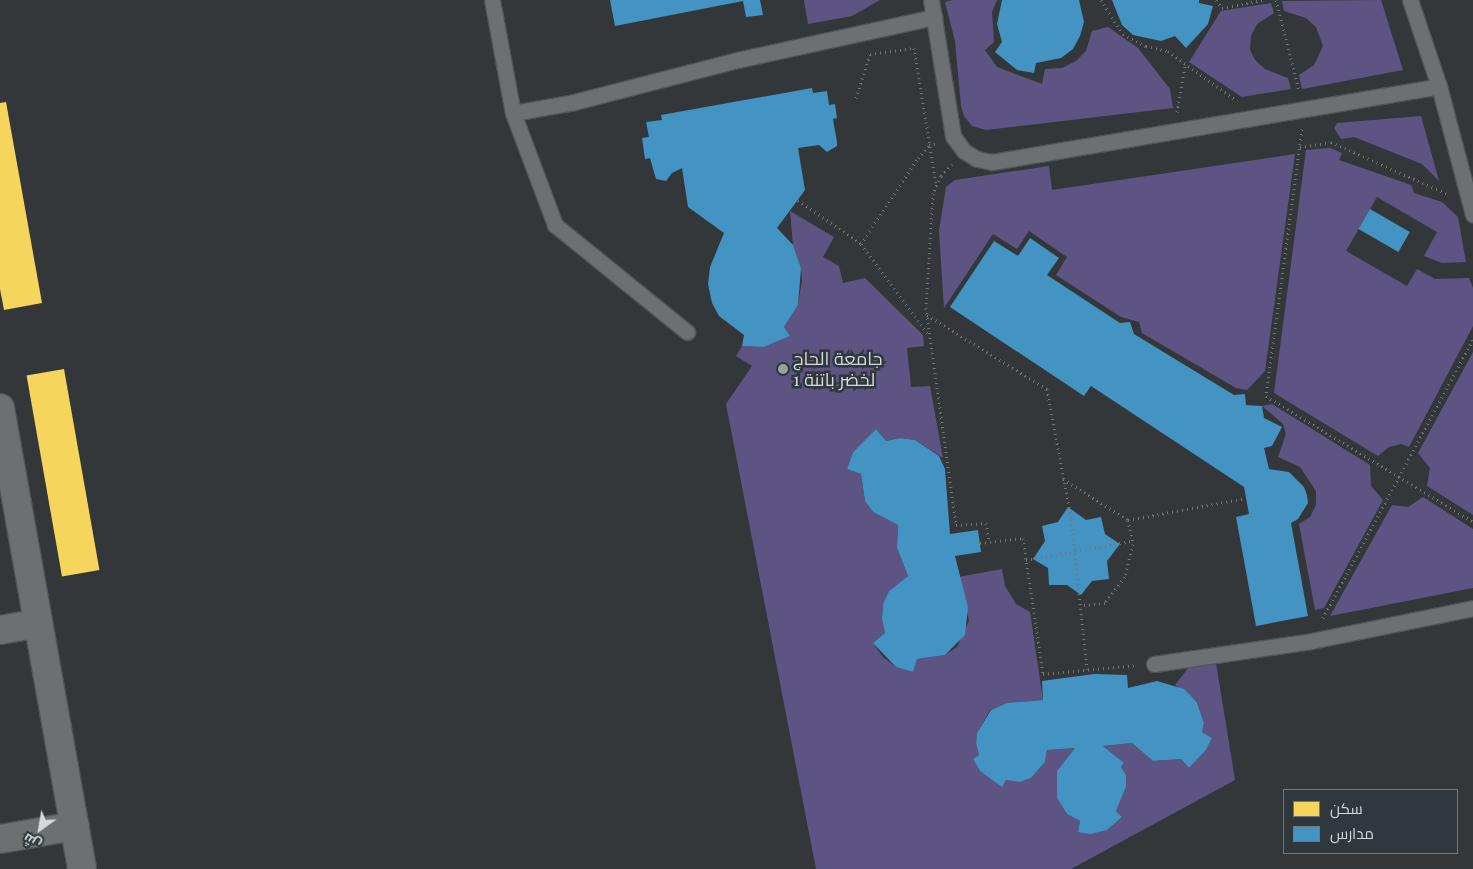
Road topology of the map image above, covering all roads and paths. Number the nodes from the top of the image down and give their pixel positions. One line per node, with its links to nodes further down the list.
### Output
1 (492, 0): 15 (lane)
2 (931, 0): 8 (lane)
3 (1101, 0): 11 (path)
4 (1216, 0): 5 (path)
5 (1263, 0)
6 (1276, 0): 14 (path)
7 (1410, 0): 12 (lane)
8 (934, 17): 9 (lane); 18 (lane)
9 (878, 29): 10 (path); 15 (lane)
10 (870, 54): 13 (path); 19 (path)
11 (1185, 66): 16 (path); 17 (path)
12 (1438, 86): 14 (lane); 23 (lane)
13 (856, 98)
14 (1304, 109): 16 (lane)
15 (513, 113): 26 (lane)
16 (1261, 117): 17 (lane)
17 (1175, 133): 20 (lane)
18 (953, 136): 19 (path); 20 (lane)
19 (929, 145): 21 (path); 24 (path)
20 (964, 151): 21 (path)
21 (936, 185): 25 (path)
22 (798, 200): 24 (path)
23 (1471, 210): 31 (path)
24 (861, 244): 27 (path)
25 (927, 315): 27 (path); 32 (path)
26 (687, 332)
27 (929, 336): 37 (path)
28 (1473, 340): 31 (path)
29 (0, 408): 30 (street)
30 (3, 439): 43 (street)
31 (1400, 477): 35 (path); 45 (path)
32 (1063, 479): 34 (path); 39 (path)
33 (1246, 498): 34 (path)
34 (1128, 520): 36 (path)
35 (1473, 522)
36 (1132, 540): 39 (path); 41 (path)
37 (989, 542): 38 (path); 40 (path)
38 (980, 543)
39 (1075, 551): 40 (path); 41 (path)
40 (1026, 560): 47 (path)
41 (1082, 605): 47 (path)
42 (1473, 608): 45 (lane)
43 (38, 623): 44 (street); 48 (street)
44 (0, 630)
45 (1311, 641): 46 (lane)
46 (1154, 664): 47 (path)
47 (1088, 669)
48 (75, 826): 49 (street); 50 (street)
49 (0, 839)
50 (82, 869)

